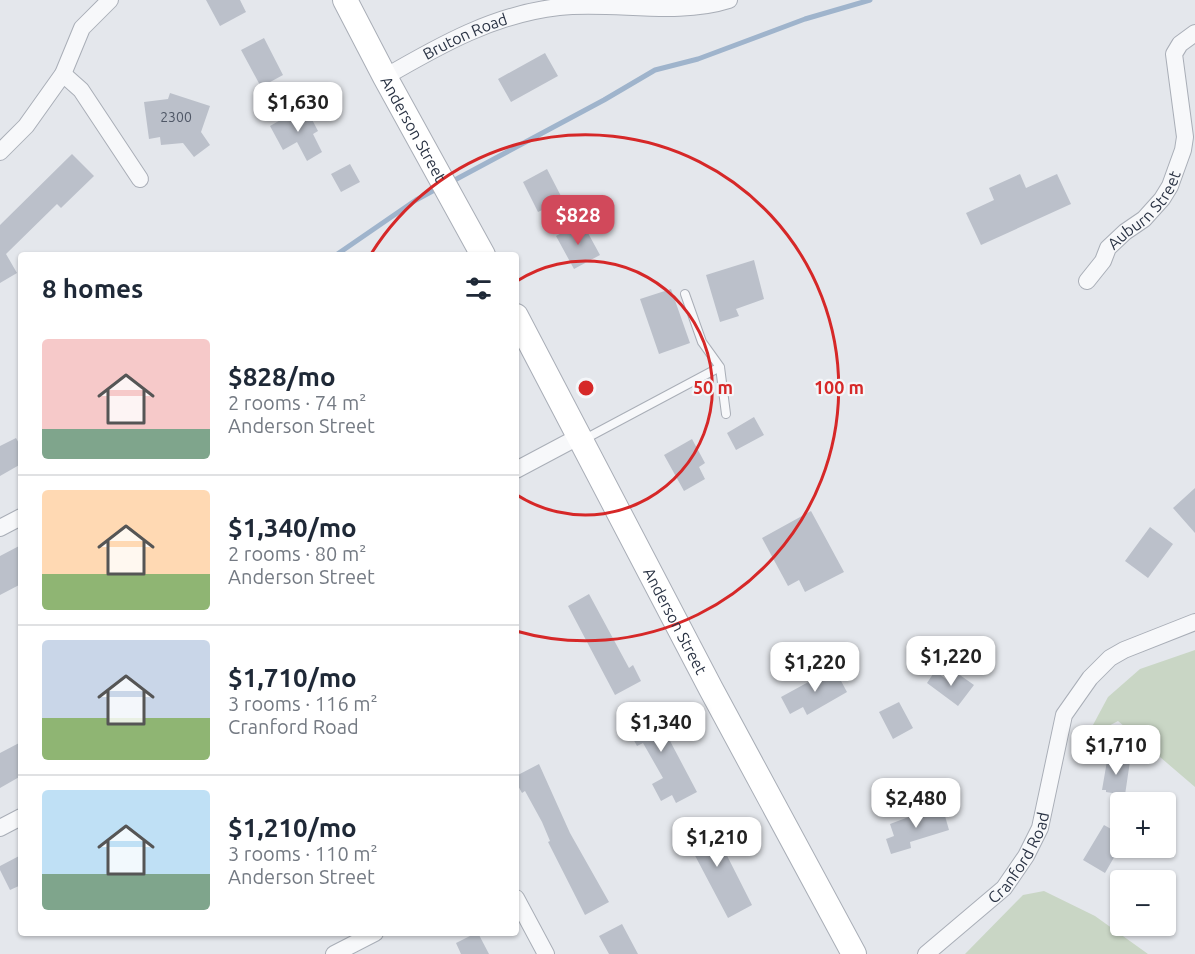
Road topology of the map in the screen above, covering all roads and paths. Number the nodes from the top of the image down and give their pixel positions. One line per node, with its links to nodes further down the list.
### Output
1 (110, 0): 5 (street)
2 (345, 0): 6 (street, Anderson Street)
3 (729, 0): 6 (street, Bruton Road)
4 (1195, 33): 10 (street, Auburn Street)
5 (63, 74): 7 (street); 8 (street)
6 (385, 77): 9 (street, Anderson Street)
7 (0, 152)
8 (140, 179)
9 (481, 252)
10 (1087, 281)
11 (685, 294): 13 (lane)
12 (519, 322): 15 (street, Anderson Street)
13 (720, 367): 14 (lane); 15 (lane)
14 (726, 414)
15 (581, 438): 16 (street); 26 (street, Anderson Street)
16 (519, 469)
17 (18, 519): 18 (street)
18 (0, 528)
19 (1195, 622): 27 (street, Cranford Road)
20 (18, 819): 21 (street)
21 (0, 828)
22 (519, 904): 25 (street)
23 (369, 936): 24 (street)
24 (334, 954)
25 (546, 954)
26 (854, 954)
27 (926, 954)

